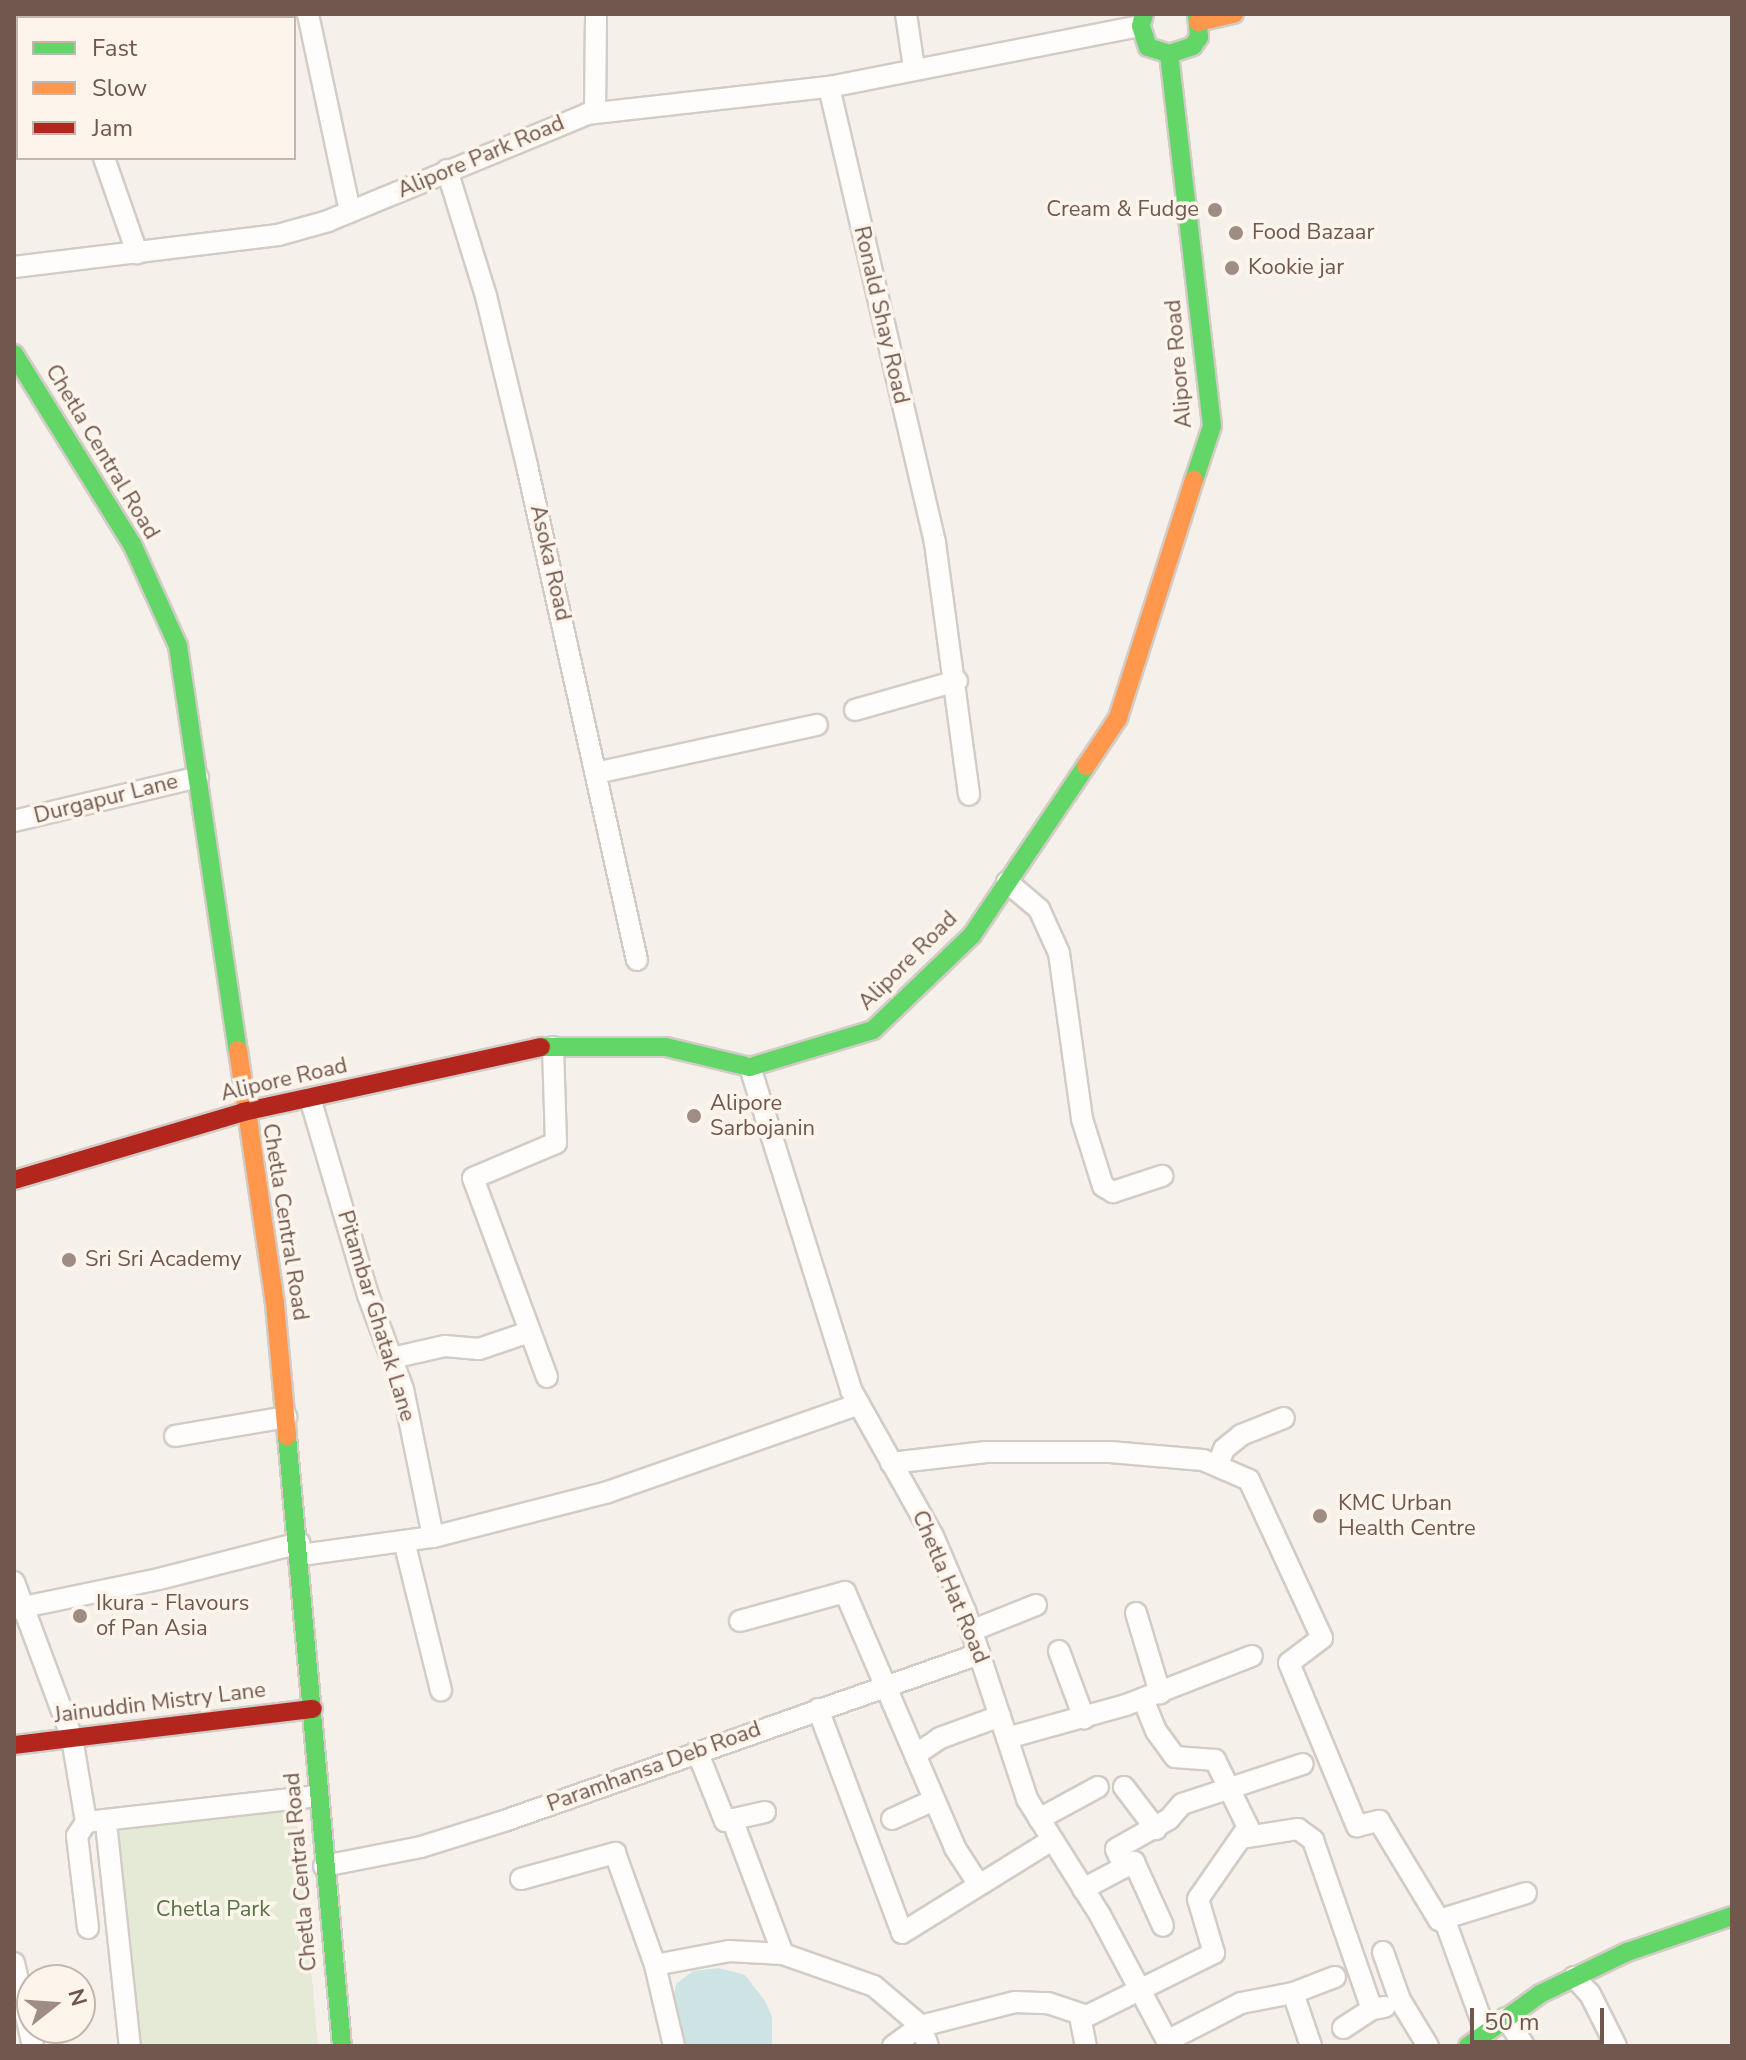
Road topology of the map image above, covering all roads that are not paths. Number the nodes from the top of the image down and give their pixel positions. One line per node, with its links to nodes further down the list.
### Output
1 (308, 14): 13 (street)
2 (596, 14): 10 (street)
3 (906, 14): 8 (street)
4 (1234, 14): 5 (main road)
5 (1198, 18): 7 (main road)
6 (1142, 20): 7 (main road); 8 (street, Alipore Park Road)
7 (1169, 54): 24 (main road, Alipore Road)
8 (914, 68): 9 (street, Alipore Park Road)
9 (829, 87): 10 (street, Alipore Park Road); 17 (street, Ronald Shay Road)
10 (595, 113): 12 (street, Alipore Park Road)
11 (105, 160): 14 (street)
12 (447, 170): 13 (street, Alipore Park Road); 20 (street, Asoka Road)
13 (350, 212): 14 (street, Alipore Park Road)
14 (137, 253): 15 (street, Alipore Park Road)
15 (14, 267)
16 (14, 354): 21 (main road, Chetla Central Road)
17 (957, 681): 18 (street); 22 (street, Ronald Shay Road)
18 (855, 710)
19 (817, 725): 20 (street)
20 (596, 773): 25 (street, Asoka Road)
21 (198, 777): 23 (street, Durgapur Lane); 29 (main road, Chetla Central Road)
22 (969, 795)
23 (14, 821)
24 (1007, 882): 27 (main road, Alipore Road); 30 (street)
25 (637, 960)
26 (553, 1047): 27 (main road, Alipore Road); 28 (main road, Alipore Road); 32 (street)
27 (750, 1067): 35 (street, Chetla Hat Road)
28 (310, 1098): 29 (main road, Alipore Road); 33 (street, Pitambar Ghatak Lane)
29 (243, 1112): 31 (main road, Alipore Road); 36 (main road, Chetla Central Road)
30 (1162, 1176)
31 (14, 1180)
32 (529, 1332): 33 (street); 34 (street)
33 (392, 1358): 41 (street, Pitambar Ghatak Lane)
34 (547, 1377)
35 (859, 1404): 39 (street, Chetla Hat Road); 41 (street)
36 (286, 1417): 38 (street); 43 (main road, Chetla Central Road)
37 (1284, 1418): 40 (street)
38 (175, 1436)
39 (891, 1463): 40 (street); 49 (street, Chetla Hat Road)
40 (1218, 1464): 86 (street)
41 (433, 1537): 42 (street)
42 (404, 1541): 43 (street); 54 (street)
43 (300, 1549): 46 (street); 56 (main road, Chetla Central Road)
44 (14, 1582): 46 (street)
45 (1036, 1605): 49 (street)
46 (18, 1608): 60 (street)
47 (1136, 1613): 55 (street)
48 (740, 1621): 53 (street)
49 (971, 1631): 51 (street, Chetla Hat Road)
50 (1059, 1651): 59 (street)
51 (979, 1654): 53 (street, Paramhansa Deb Road); 58 (street, Chetla Hat Road)
52 (1252, 1656): 55 (street)
53 (884, 1687): 57 (street, Paramhansa Deb Road); 64 (street)
54 (441, 1690)
55 (1152, 1696): 59 (street); 68 (street)
56 (313, 1709): 60 (main road, Jainuddin Mistry Lane); 69 (main road, Chetla Central Road)
57 (818, 1709): 63 (street, Paramhansa Deb Road); 82 (street)
58 (1000, 1716): 61 (street, Chetla Hat Road); 64 (street)
59 (1084, 1718): 61 (street)
60 (72, 1738): 62 (main road, Jainuddin Mistry Lane); 75 (street)
61 (1007, 1738): 74 (street, Chetla Hat Road)
62 (14, 1745)
63 (697, 1751): 72 (street); 80 (street, Paramhansa Deb Road)
64 (915, 1755): 70 (street)
65 (1303, 1764): 68 (street)
66 (1098, 1787): 74 (street)
67 (1124, 1787): 76 (street)
68 (1230, 1790): 76 (street); 77 (street)
69 (317, 1796): 75 (street); 80 (main road, Chetla Central Road)
70 (934, 1800): 73 (street); 82 (street)
71 (765, 1812): 72 (street)
72 (732, 1819): 90 (street)
73 (892, 1819)
74 (1039, 1819): 78 (street, Chetla Hat Road)
75 (96, 1823): 88 (street); 104 (street)
76 (1156, 1829): 79 (street)
77 (1241, 1838): 94 (street); 97 (street)
78 (1052, 1840): 82 (street); 83 (street, Chetla Hat Road)
79 (1123, 1865): 83 (street); 87 (street)
80 (324, 1866): 105 (main road, Chetla Central Road)
81 (521, 1879): 91 (street)
82 (979, 1885)
83 (1083, 1889): 94 (street, Chetla Hat Road)
84 (1526, 1893): 86 (street)
85 (1732, 1916): 93 (main road)
86 (1445, 1921): 101 (street)
87 (1163, 1926)
88 (88, 1928)
89 (1383, 1952): 96 (street)
90 (783, 1954): 91 (street); 102 (street)
91 (655, 1965): 106 (street)
92 (1335, 1977): 95 (street)
93 (1574, 1977): 99 (main road); 114 (street)
94 (1141, 1989): 98 (street); 103 (street, Chetla Hat Road)
95 (1293, 1993): 103 (street); 110 (street)
96 (1402, 2004): 97 (street); 111 (street)
97 (1372, 2009): 100 (street)
98 (1080, 2016): 102 (street); 109 (street)
99 (1506, 2018): 101 (main road); 113 (street)
100 (1343, 2028)
101 (1486, 2033): 112 (main road)
102 (925, 2036): 107 (street)
103 (1168, 2043)
104 (130, 2046)
105 (342, 2046)
106 (674, 2046)
107 (893, 2046)
108 (1078, 2046): 109 (street)
109 (1086, 2046)
110 (1311, 2046)
111 (1428, 2046)
112 (1468, 2046)
113 (1524, 2046)
114 (1616, 2046)

